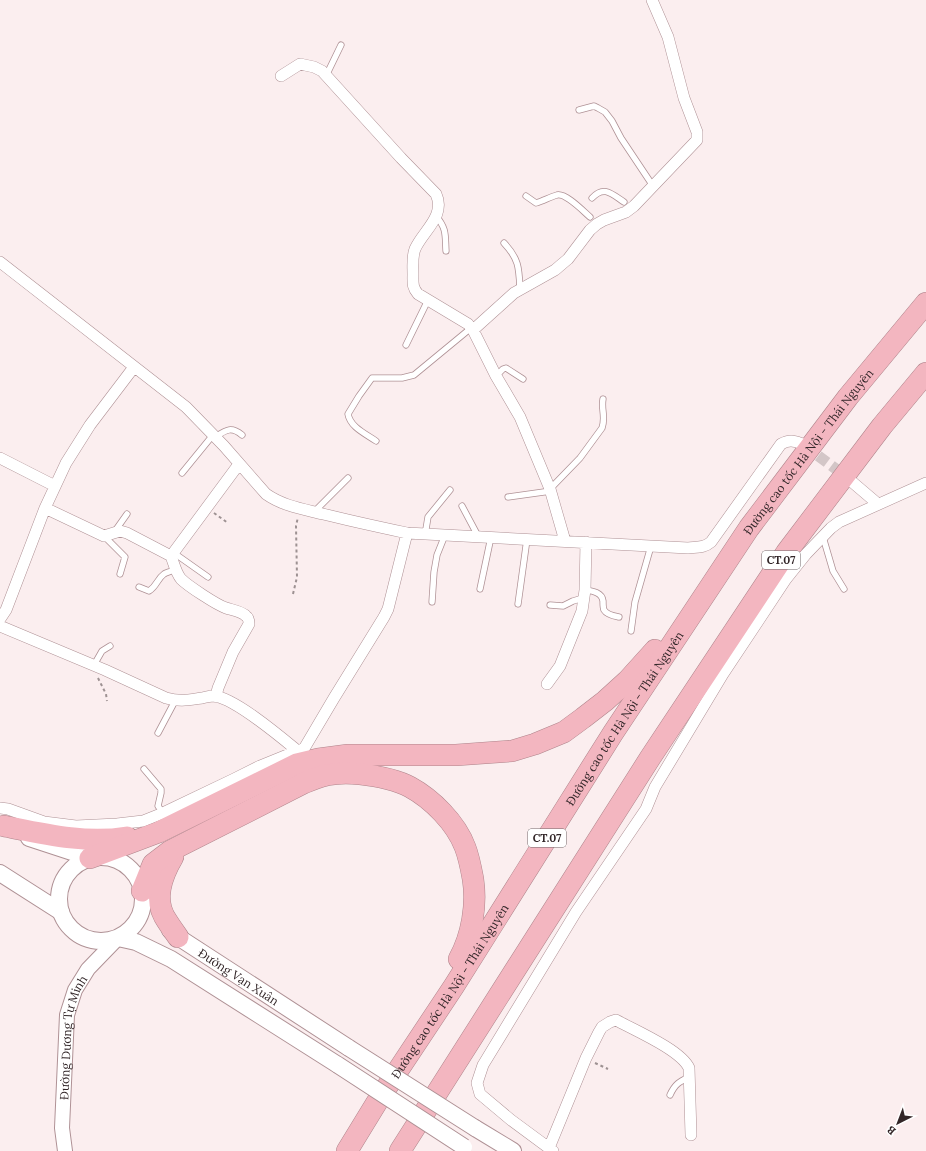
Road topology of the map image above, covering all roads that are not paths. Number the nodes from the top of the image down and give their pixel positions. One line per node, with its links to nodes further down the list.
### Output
1 (652, 0): 6 (street)
2 (341, 45): 4 (lane)
3 (281, 76): 4 (street)
4 (326, 77): 10 (street)
5 (579, 110): 6 (lane)
6 (653, 186): 9 (street)
7 (526, 196): 11 (lane)
8 (592, 198): 9 (lane)
9 (627, 205): 11 (street)
10 (436, 216): 13 (lane); 16 (street)
11 (594, 221): 15 (street)
12 (504, 243): 15 (lane)
13 (446, 251)
14 (0, 262): 20 (street)
15 (520, 289): 18 (street)
16 (428, 300): 18 (street); 19 (lane)
17 (926, 303): 44 (highway, Đường cao tốc Hà Nội - Thái Nguyên / CT.07)
18 (472, 329): 22 (street); 27 (lane)
19 (406, 345)
20 (134, 367): 26 (street); 35 (street)
21 (926, 373): 79 (highway, CT.07)
22 (496, 376): 23 (lane); 37 (street)
23 (523, 379)
24 (603, 399): 37 (lane)
25 (242, 435): 26 (lane)
26 (214, 436): 30 (street); 31 (lane)
27 (376, 441)
28 (803, 444): 55 (street)
29 (0, 458): 35 (street)
30 (239, 464): 42 (street); 56 (street)
31 (182, 473)
32 (348, 478): 42 (lane)
33 (851, 481): 39 (street)
34 (926, 483): 39 (street)
35 (55, 486): 41 (street)
36 (450, 490): 46 (lane)
37 (550, 490): 38 (lane); 53 (street)
38 (508, 497)
39 (878, 504): 49 (street)
40 (462, 506): 50 (lane)
41 (45, 508): 47 (street); 68 (street)
42 (314, 512): 45 (street)
43 (127, 514): 47 (lane)
44 (749, 528): 81 (highway); 96 (highway, Đường cao tốc Hà Nội - Thái Nguyên / CT.07)
45 (407, 533): 46 (street); 77 (street)
46 (422, 534): 48 (street)
47 (109, 535): 56 (street); 58 (lane)
48 (445, 535): 50 (street); 64 (lane)
49 (823, 536): 62 (lane); 93 (street)
50 (479, 537): 51 (street)
51 (491, 537): 52 (street); 61 (lane)
52 (527, 539): 53 (street); 65 (lane)
53 (565, 541): 54 (street)
54 (586, 542): 55 (street); 63 (street)
55 (652, 546): 70 (lane)
56 (172, 554): 57 (street); 59 (lane)
57 (176, 570): 60 (lane); 74 (street)
58 (120, 574)
59 (208, 577)
60 (139, 587)
61 (480, 589)
62 (844, 589)
63 (584, 594): 66 (lane); 67 (lane); 73 (street)
64 (432, 602)
65 (518, 604)
66 (550, 605)
67 (618, 617)
68 (0, 619)
69 (0, 626): 72 (street)
70 (631, 631)
71 (110, 646): 72 (lane)
72 (96, 666): 75 (street)
73 (547, 684)
74 (217, 697): 75 (street); 77 (street)
75 (175, 701): 76 (lane)
76 (158, 733)
77 (299, 752): 81 (street)
78 (144, 769): 81 (lane)
79 (636, 779): 97 (highway, CT.07); 98 (highway)
80 (1, 819): 81 (highway); 83 (main road)
81 (161, 823): 83 (highway)
82 (179, 846): 85 (highway); 87 (highway); 95 (highway)
83 (90, 858): 85 (main road); 86 (main road)
84 (0, 873): 86 (main road)
85 (142, 891): 87 (main road, Đường Vạn Xuân); 88 (main road)
86 (61, 912): 88 (main road)
87 (178, 937): 99 (main road, Đường Vạn Xuân, bridge)
88 (118, 938): 92 (main road, Đường Vạn Xuân, bridge); 94 (street, Đường Dương Tự Minh)
89 (689, 1076): 90 (lane); 91 (street); 93 (street)
90 (670, 1095)
91 (691, 1135)
92 (468, 1149)
93 (551, 1149)
94 (65, 1151)
95 (339, 1151)
96 (347, 1151)
97 (400, 1151)
98 (412, 1151)
99 (513, 1151)

